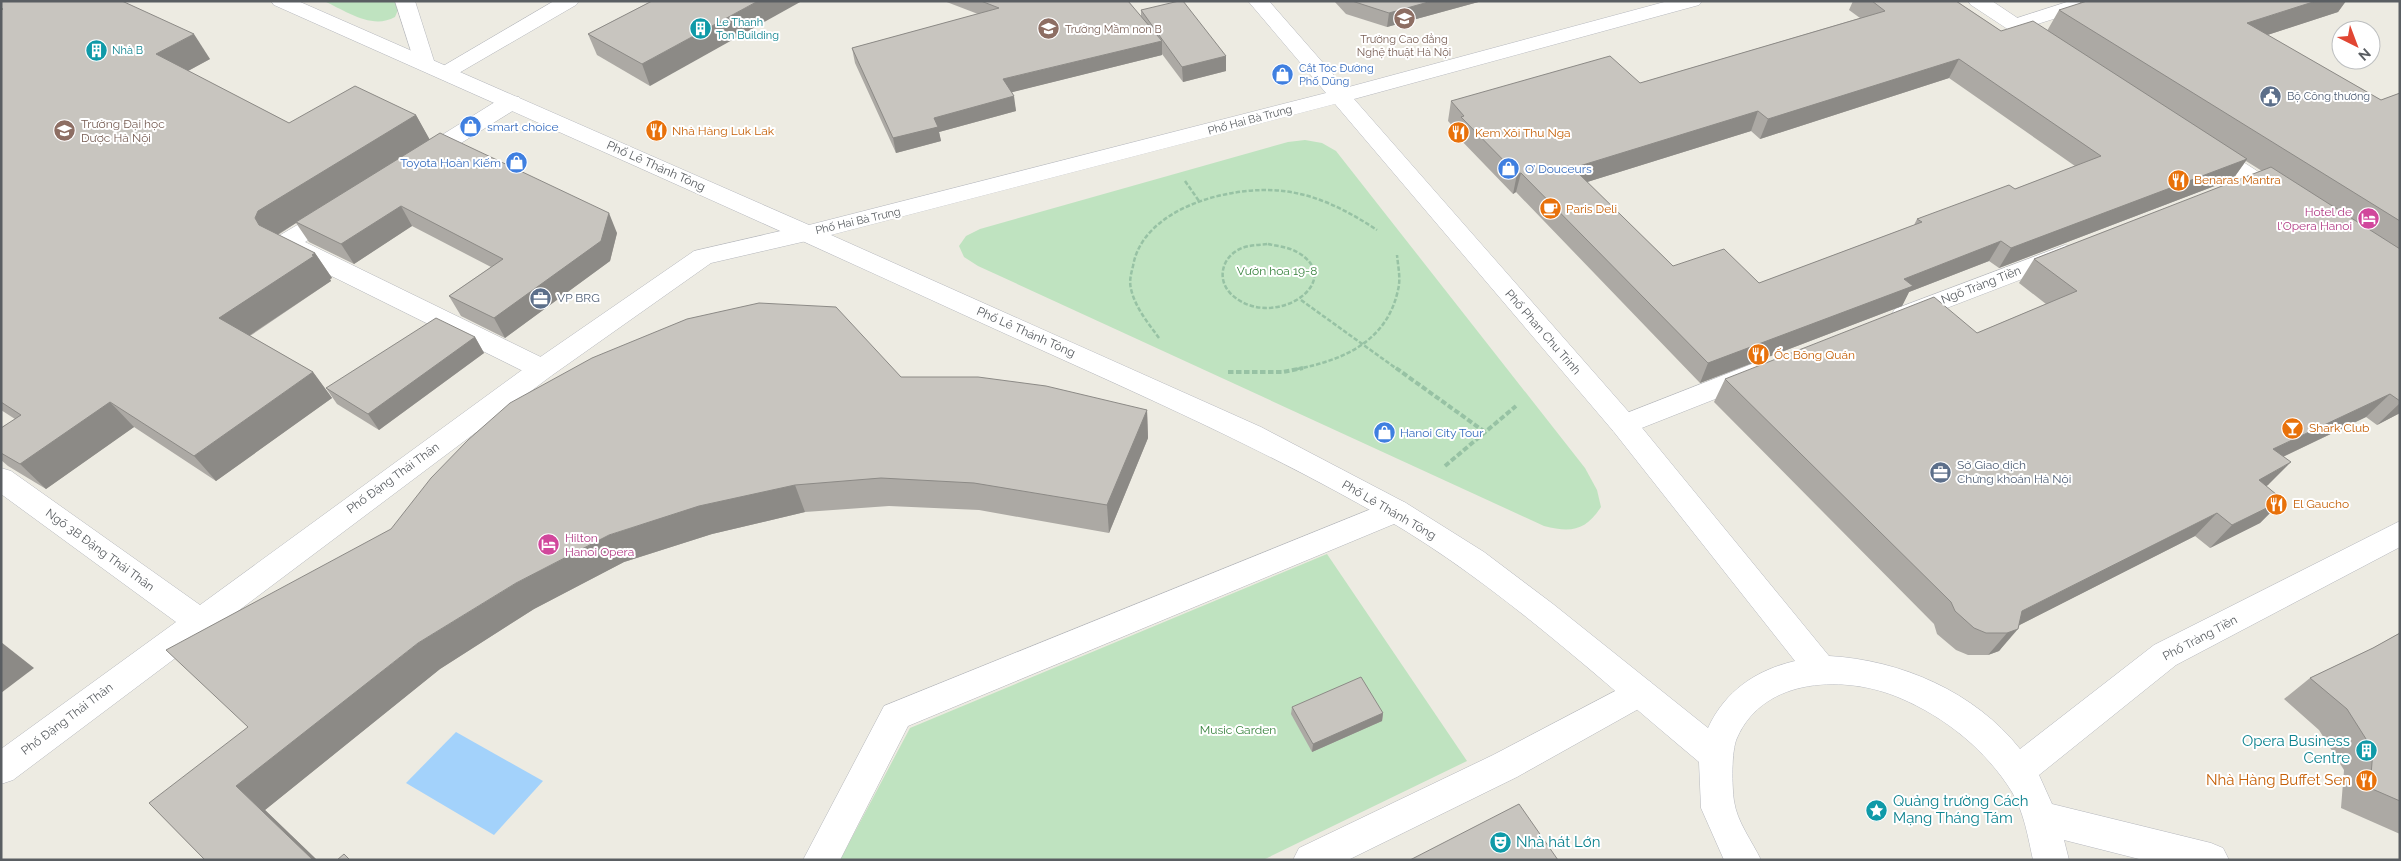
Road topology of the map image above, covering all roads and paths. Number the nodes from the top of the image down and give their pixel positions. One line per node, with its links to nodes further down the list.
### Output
1 (281, 1): 10 (street, Phố Lê Thánh Tông)
2 (405, 1): 10 (street)
3 (569, 1): 10 (street)
4 (1258, 1): 11 (street, Phố Phan Chu Trinh)
5 (1692, 1): 11 (street, Phố Hai Bà Trưng)
6 (1978, 1): 8 (street)
7 (2090, 1): 8 (street)
8 (2015, 25): 9 (street)
9 (2065, 57)
10 (435, 68): 12 (street, Phố Lê Thánh Tông)
11 (1340, 96): 22 (street, Phố Hai Bà Trưng); 33 (street, Phố Phan Chu Trinh)
12 (511, 102): 14 (street); 22 (street, Phố Lê Thánh Tông)
13 (2189, 137): 15 (street)
14 (403, 170)
15 (2255, 180): 17 (street); 20 (street)
16 (1185, 181): 19 (path)
17 (2227, 190)
18 (353, 201): 30 (street)
19 (1199, 201): 21 (path); 27 (path)
20 (2295, 206)
21 (1377, 230)
22 (807, 233): 30 (street, Phố Đặng Thái Thân); 37 (street, Phố Lê Thánh Tông)
23 (2089, 244): 26 (street, Ngõ Tràng Tiền)
24 (1397, 255): 28 (path)
25 (1301, 300): 25 (path); 28 (path)
26 (1887, 322)
27 (1159, 338)
28 (1364, 345): 31 (path); 34 (path)
29 (1777, 364): 33 (street)
30 (542, 369): 39 (street, Phố Đặng Thái Thân)
31 (1228, 372)
32 (1516, 406): 34 (path)
33 (1624, 425): 40 (street, Phố Phan Chu Trinh)
34 (1485, 432): 35 (path)
35 (1444, 466)
36 (1, 479): 39 (street, Ngõ 3B Đặng Thái Thân)
37 (1396, 511): 41 (street, Phố Lê Thánh Tông); 46 (street)
38 (2400, 533): 44 (street, Phố Tràng Tiền)
39 (199, 621): 43 (street, Phố Đặng Thái Thân)
40 (1820, 670): 42 (street); 44 (street)
41 (1640, 692): 42 (street, Phố Lê Thánh Tông); 47 (street)
42 (1716, 755): 48 (street)
43 (1, 769)
44 (2018, 772): 45 (street)
45 (2042, 818): 49 (street); 50 (street)
46 (821, 860)
47 (1311, 860)
48 (1743, 860)
49 (2051, 860)
50 (2210, 860)

